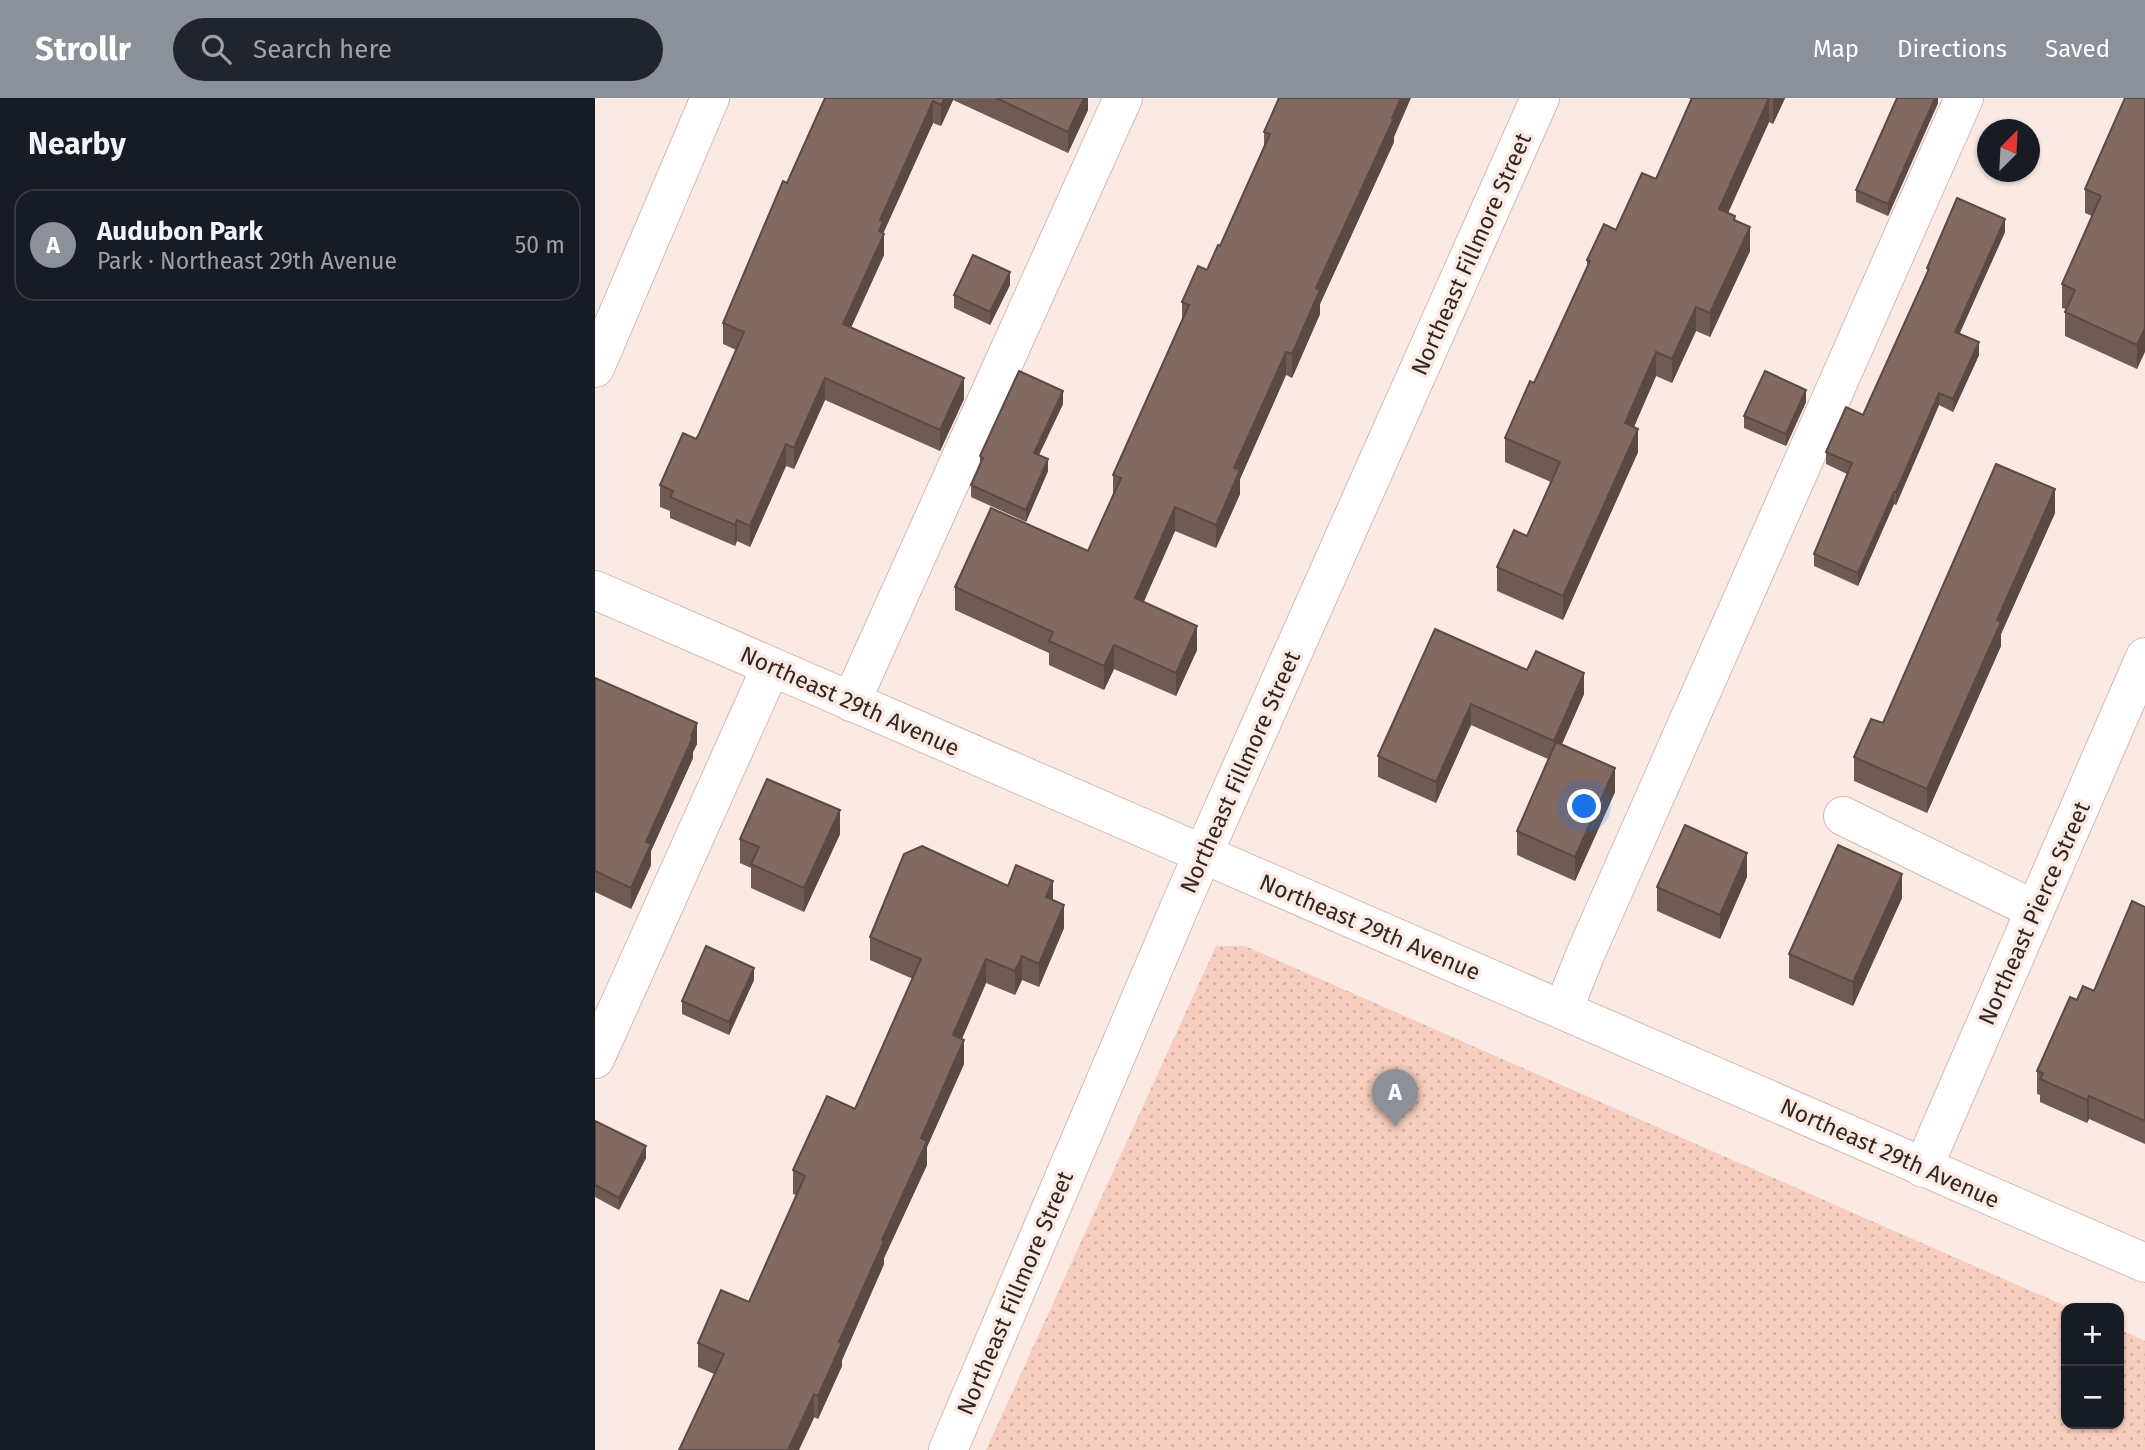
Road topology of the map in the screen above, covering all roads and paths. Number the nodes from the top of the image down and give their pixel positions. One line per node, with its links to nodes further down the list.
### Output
1 (710, 98): 5 (street)
2 (1123, 98): 9 (street)
3 (1540, 98): 11 (street, Northeast Fillmore Street)
4 (1964, 98): 13 (street)
5 (595, 368)
6 (595, 590): 8 (street, Northeast 29th Avenue)
7 (2145, 657): 12 (street, Northeast Pierce Street)
8 (771, 667): 9 (street, Northeast 29th Avenue); 14 (street)
9 (851, 702): 11 (street, Northeast 29th Avenue)
10 (1843, 816): 12 (street)
11 (1203, 855): 13 (street, Northeast 29th Avenue); 17 (street, Northeast Fillmore Street)
12 (2035, 910): 15 (street, Northeast Pierce Street)
13 (1563, 1010): 15 (street, Northeast 29th Avenue)
14 (595, 1059)
15 (1923, 1168): 16 (street, Northeast 29th Avenue)
16 (2145, 1264)
17 (948, 1450)

